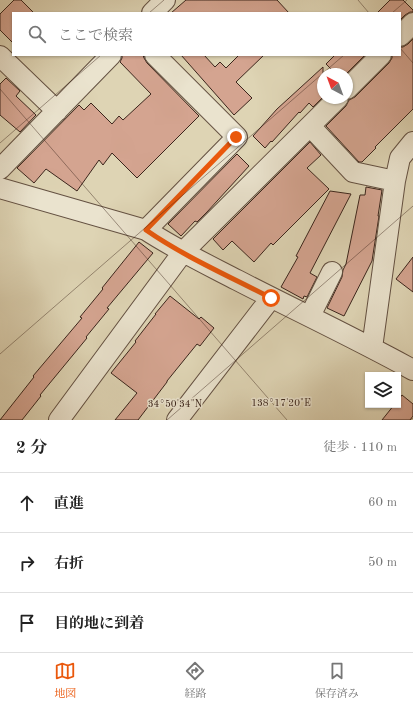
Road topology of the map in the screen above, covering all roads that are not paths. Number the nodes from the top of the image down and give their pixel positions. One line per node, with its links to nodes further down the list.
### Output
1 (165, 0): 2 (street)
2 (153, 12)
3 (413, 22): 4 (street)
4 (401, 35)
5 (0, 56): 11 (street)
6 (110, 56): 11 (street)
7 (156, 56): 17 (street)
8 (379, 56): 9 (street)
9 (353, 83)
10 (332, 104): 12 (street)
11 (57, 111): 14 (street)
12 (310, 126): 15 (street); 18 (street)
13 (413, 142): 15 (street)
14 (0, 169)
15 (395, 181): 22 (street)
16 (0, 188): 17 (street)
17 (146, 230): 18 (street)
18 (183, 252): 20 (street); 24 (street)
19 (332, 272): 21 (street)
20 (271, 298): 21 (street); 25 (street)
21 (310, 316): 22 (street)
22 (372, 348): 23 (street)
23 (413, 370)
24 (59, 420)
25 (177, 420)

